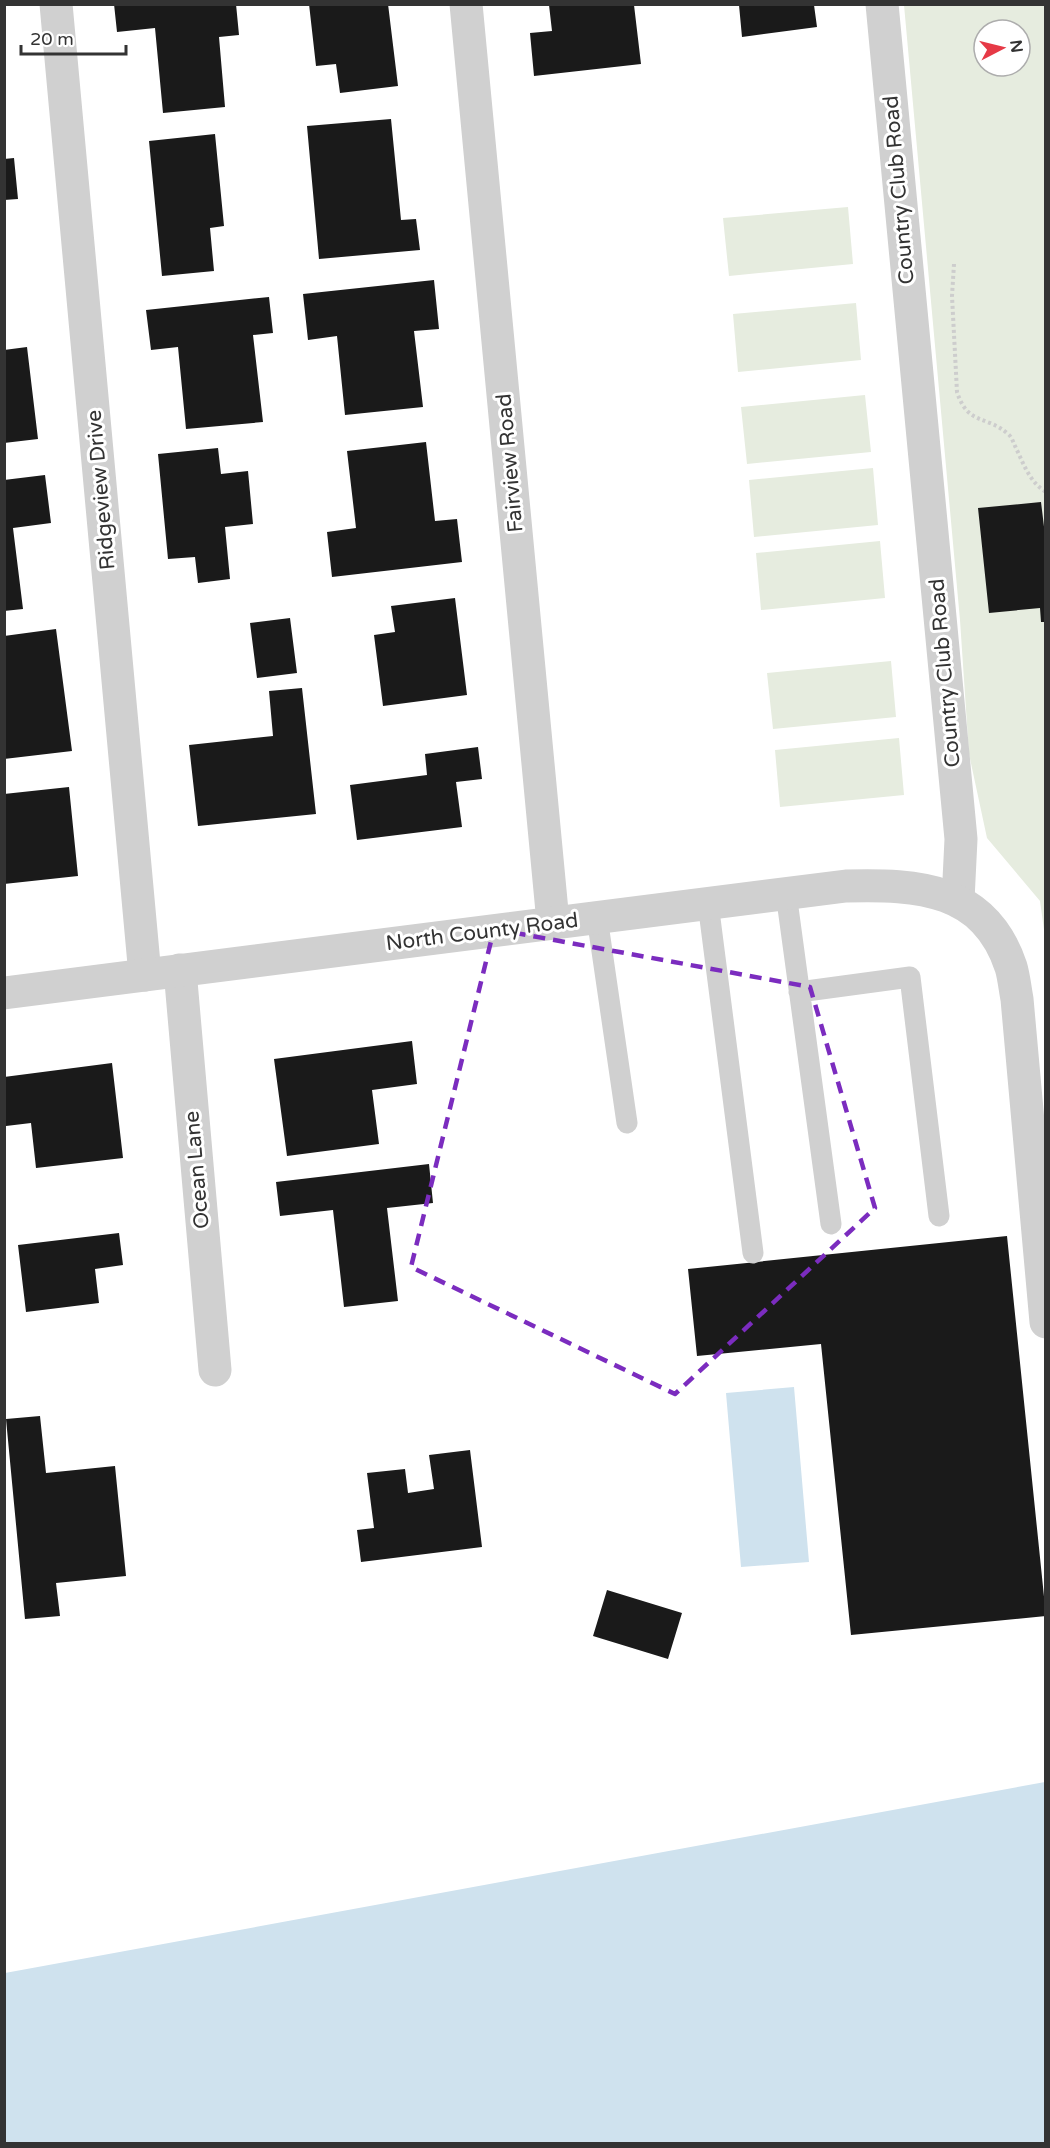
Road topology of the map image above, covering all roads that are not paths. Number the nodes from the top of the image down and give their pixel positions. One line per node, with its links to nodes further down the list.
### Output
1 (56, 4): 10 (street, Ridgeview Drive)
2 (466, 4): 8 (street, Fairview Road)
3 (882, 4): 5 (street, Country Club Road)
4 (786, 893): 5 (street, North County Road); 6 (street, North County Road); 11 (lane)
5 (958, 900): 17 (street)
6 (708, 903): 7 (street, North County Road); 16 (lane)
7 (597, 917): 8 (street, North County Road); 13 (lane)
8 (553, 922): 9 (street, North County Road)
9 (180, 970): 10 (street, North County Road); 18 (street, Ocean Lane)
10 (146, 975): 12 (street, North County Road)
11 (799, 992): 14 (lane); 15 (lane)
12 (4, 993)
13 (627, 1123)
14 (939, 1216)
15 (831, 1224)
16 (753, 1253)
17 (1046, 1322)
18 (215, 1371)

